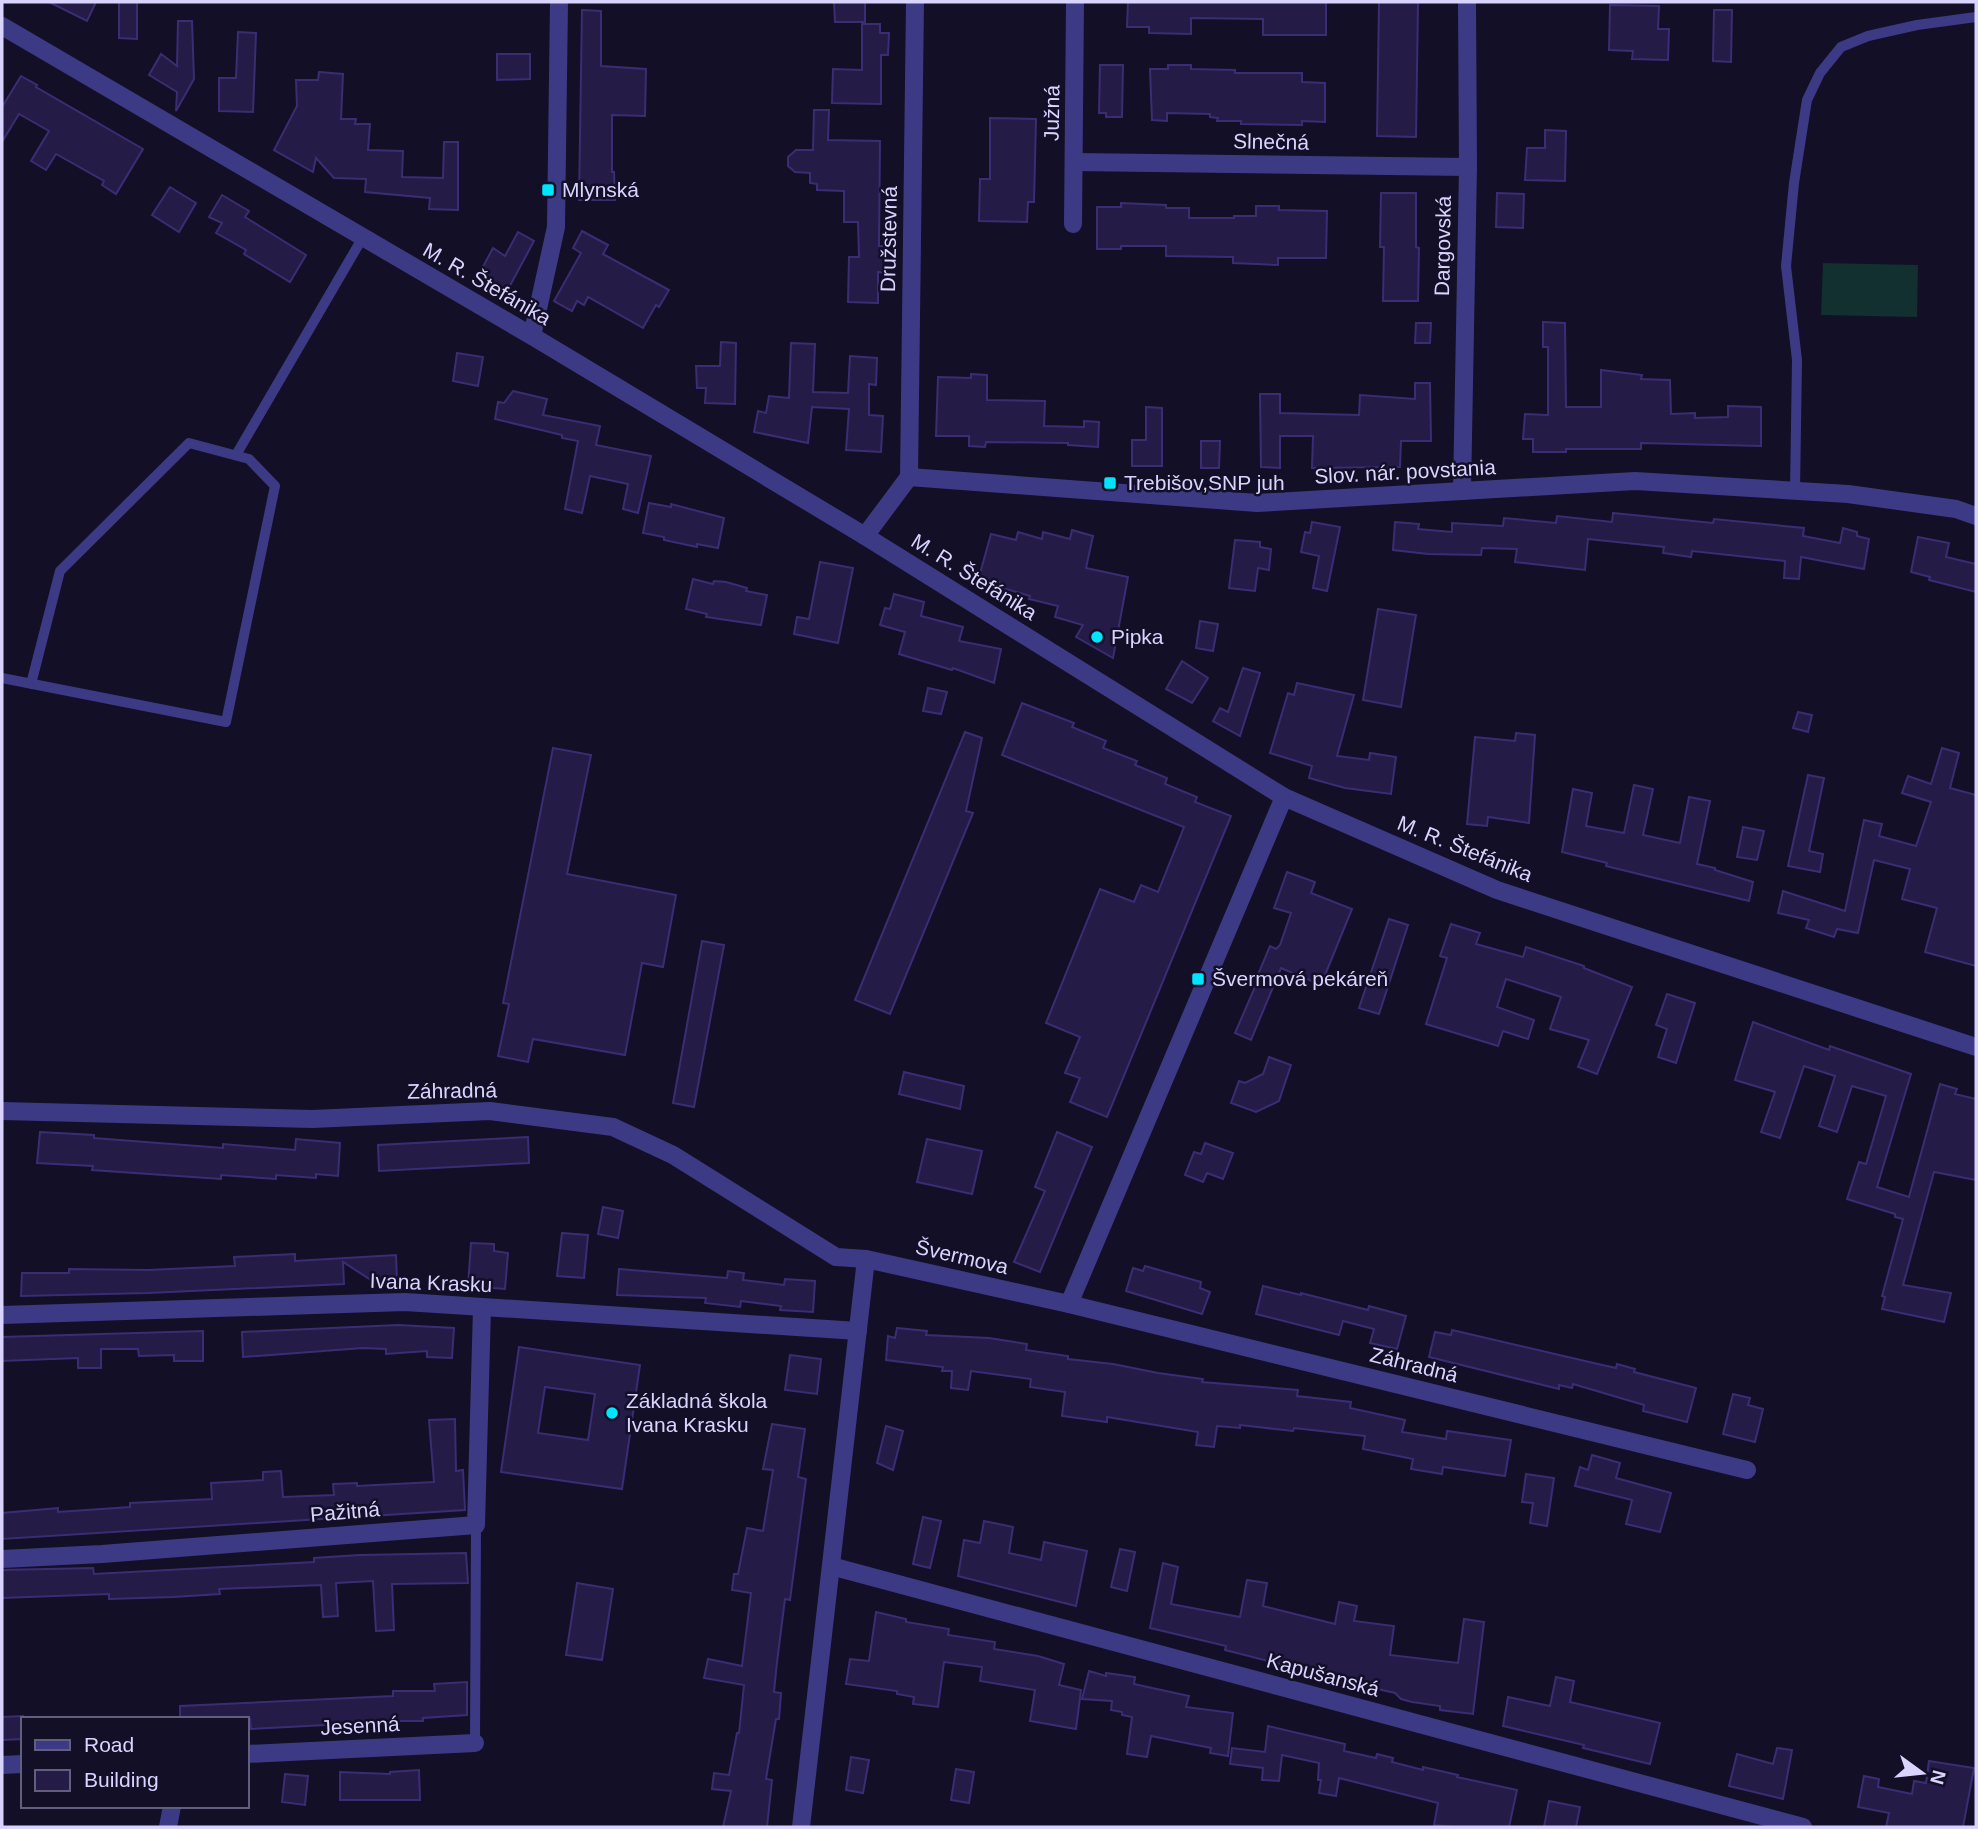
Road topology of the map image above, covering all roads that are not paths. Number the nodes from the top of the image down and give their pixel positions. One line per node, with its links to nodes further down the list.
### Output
1 (559, 2): 11 (street)
2 (915, 2): 13 (street, Družstevná)
3 (1075, 2): 7 (street, Južná)
4 (1467, 2): 8 (street, Dargovská)
5 (1976, 17): 15 (lane)
6 (2, 26): 10 (street, M. R. Štefánika)
7 (1074, 162): 8 (street, Slnečná); 9 (street, Južná)
8 (1468, 167): 14 (street, Dargovská)
9 (1073, 224)
10 (363, 237): 11 (street, M. R. Štefánika); 12 (lane)
11 (532, 336): 17 (street, M. R. Štefánika)
12 (236, 455): 19 (lane); 19 (lane)
13 (909, 477): 14 (street, Slov. nár. povstania); 17 (street)
14 (1462, 491): 15 (street, Slov. nár. povstania)
15 (1795, 491): 16 (street, Slov. nár. povstania)
16 (1976, 516)
17 (865, 536): 20 (street, M. R. Štefánika)
18 (2, 678): 19 (lane)
19 (32, 684)
20 (1284, 797): 21 (street, M. R. Štefánika); 24 (street)
21 (1976, 1046)
22 (2, 1111): 23 (street, Záhradná)
23 (866, 1259): 24 (street, Švermova); 27 (street)
24 (1069, 1304): 28 (street, Záhradná)
25 (482, 1308): 26 (street, Ivana Krasku); 27 (street, Ivana Krasku); 29 (street)
26 (2, 1315)
27 (858, 1331): 31 (street)
28 (1747, 1470)
29 (476, 1525): 30 (street, Pažitná); 32 (lane)
30 (2, 1559)
31 (831, 1566): 38 (street); 39 (street, Kapušanská)
32 (475, 1743): 33 (street, Jesenná)
33 (248, 1754)
34 (21, 1764): 35 (street)
35 (2, 1765)
36 (172, 1808): 37 (street)
37 (168, 1827)
38 (801, 1827)
39 (1804, 1827)

